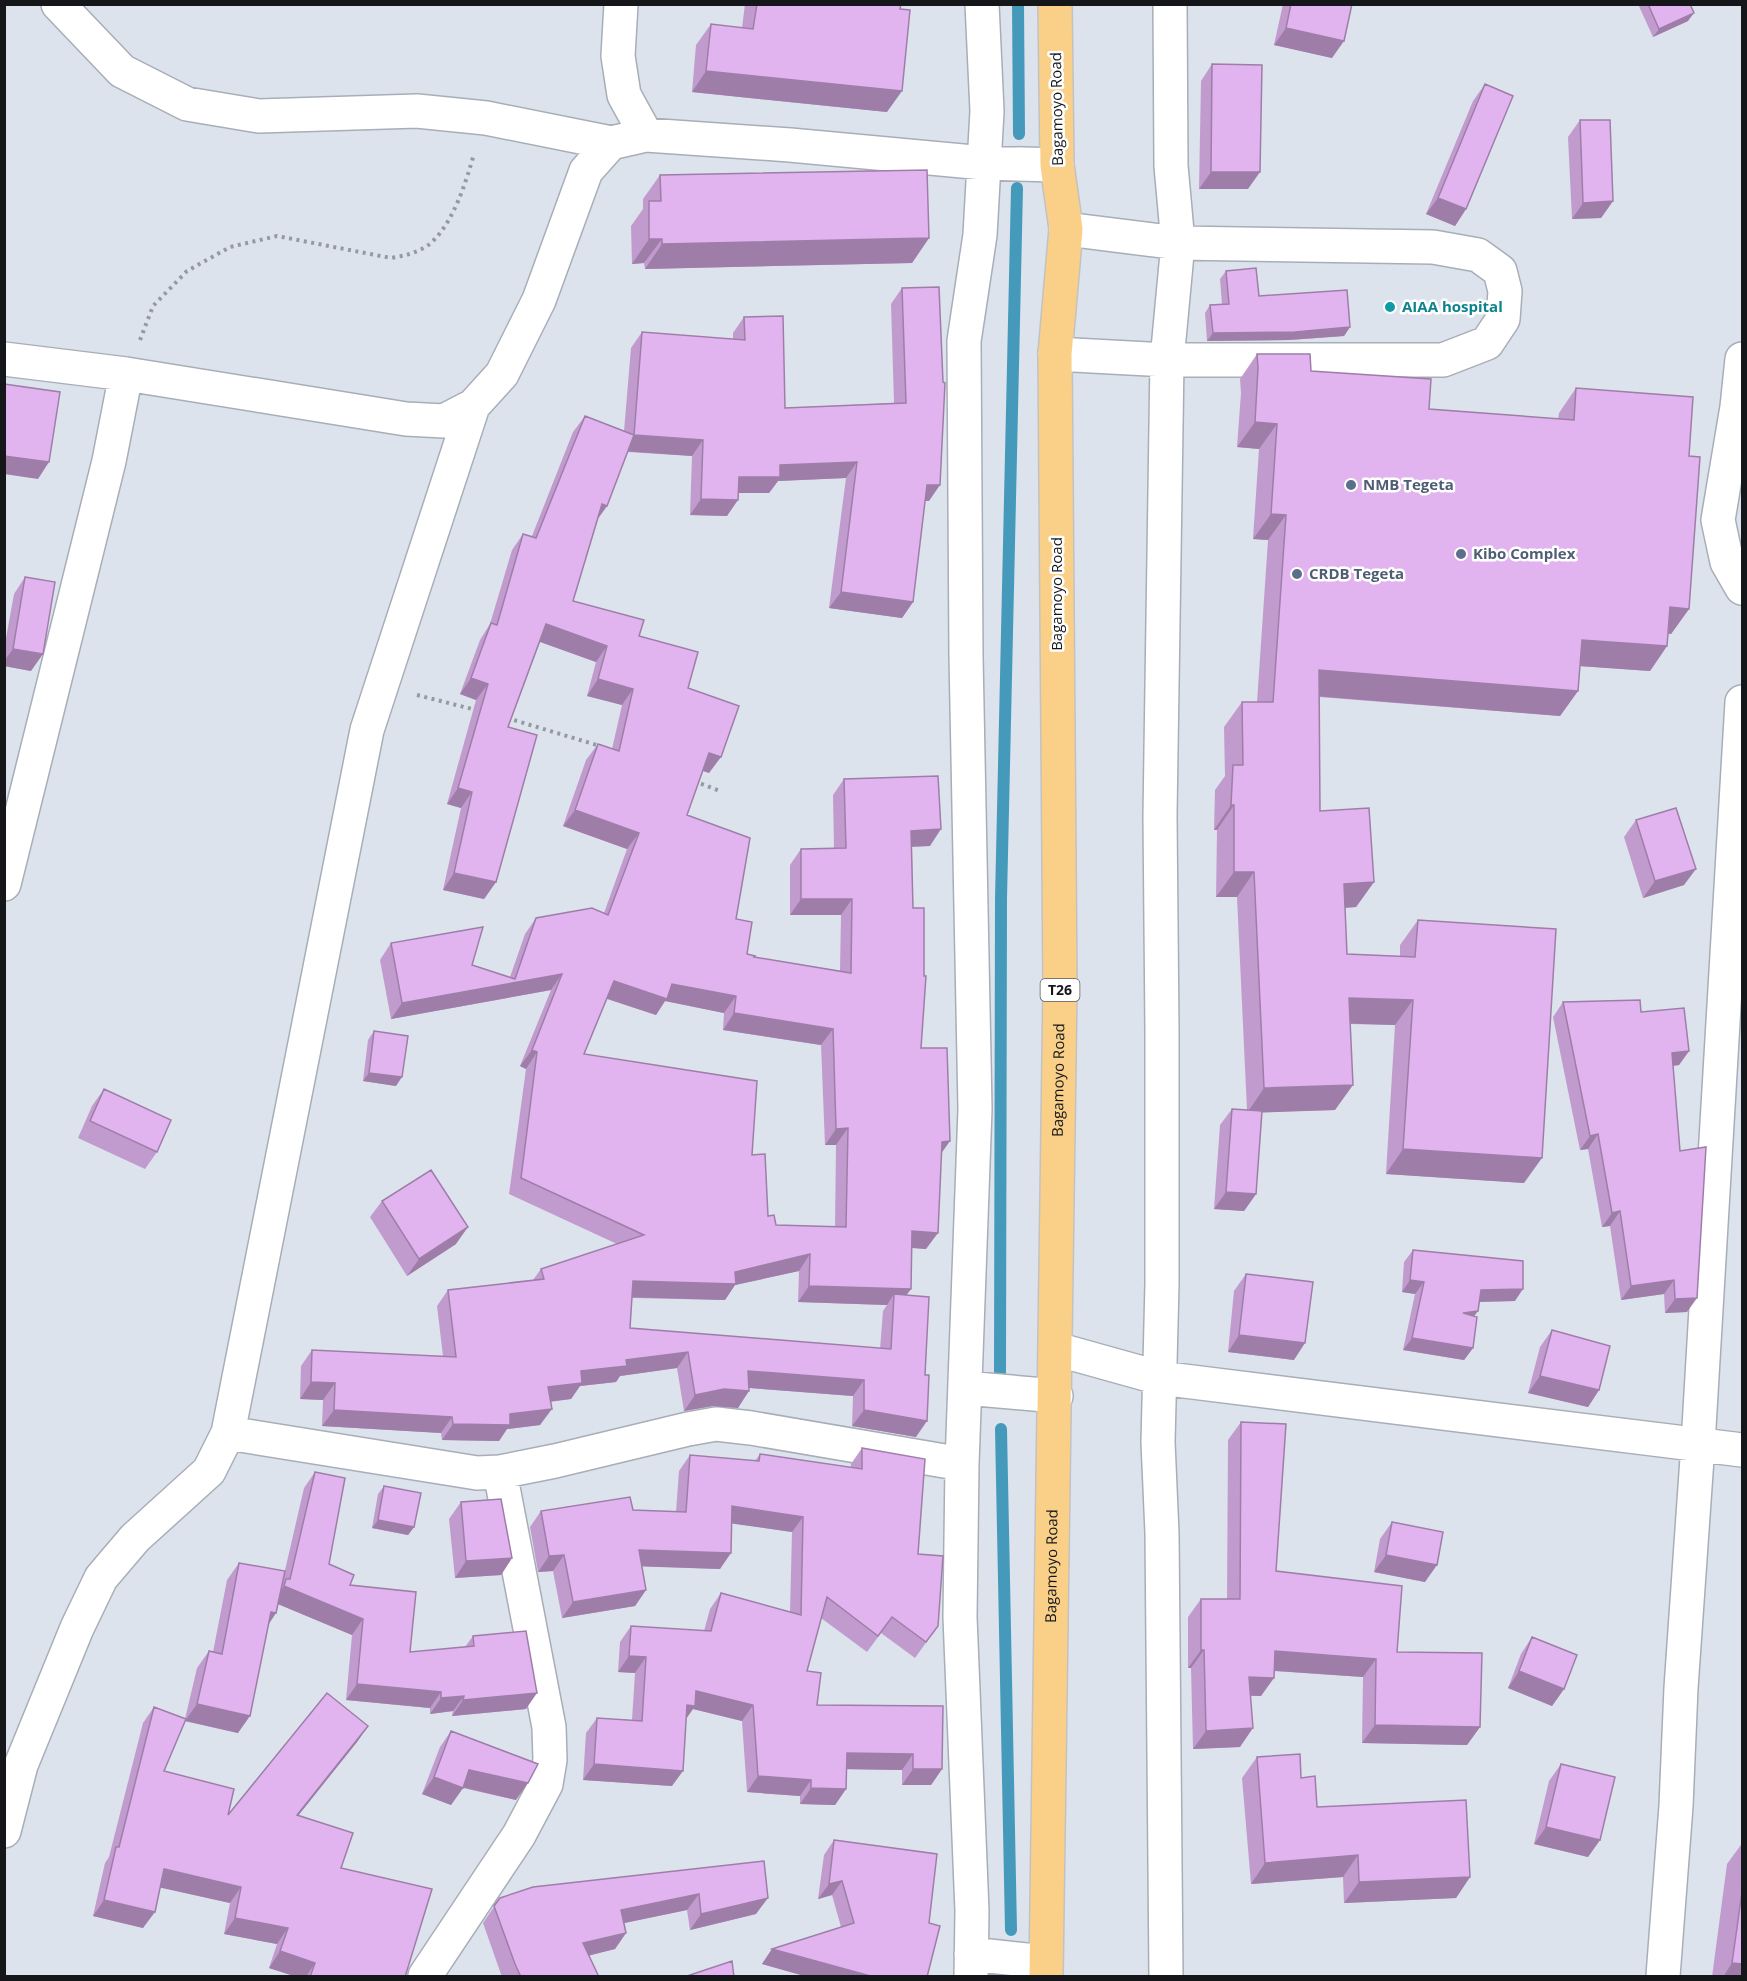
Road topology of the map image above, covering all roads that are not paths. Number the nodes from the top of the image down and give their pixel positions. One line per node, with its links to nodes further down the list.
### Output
1 (58, 4): 7 (street)
2 (621, 4): 6 (street)
3 (982, 4): 8 (street)
4 (1055, 4): 9 (highway, Bagamoyo Road / T26)
5 (1170, 4): 11 (street)
6 (646, 135): 7 (street); 8 (street)
7 (611, 143): 17 (street)
8 (984, 163): 9 (street); 23 (street)
9 (1057, 165): 10 (highway, Bagamoyo Road / T26)
10 (1066, 229): 11 (street); 12 (highway, Bagamoyo Road / T26)
11 (1178, 243): 15 (street); 15 (street)
12 (1055, 354): 15 (street); 21 (highway, Bagamoyo Road / T26)
13 (4, 358): 16 (street)
14 (1743, 359): 18 (street)
15 (1167, 360): 22 (street)
16 (126, 375): 17 (street); 20 (street)
17 (473, 406): 25 (street)
18 (1743, 588)
19 (1743, 702): 26 (street)
20 (4, 884)
21 (1056, 1349): 22 (street); 24 (highway, Bagamoyo Road / T26)
22 (1160, 1378): 26 (street); 34 (street)
23 (964, 1388): 24 (street); 28 (street)
24 (1056, 1396): 32 (highway, Bagamoyo Road / T26)
25 (228, 1433): 29 (street); 30 (street)
26 (1698, 1444): 27 (street); 35 (street)
27 (1743, 1450)
28 (962, 1464): 29 (street); 31 (street)
29 (500, 1472): 33 (street)
30 (4, 1831)
31 (971, 1965): 32 (street)
32 (1046, 1969)
33 (425, 1977)
34 (1166, 1977)
35 (1663, 1977)

